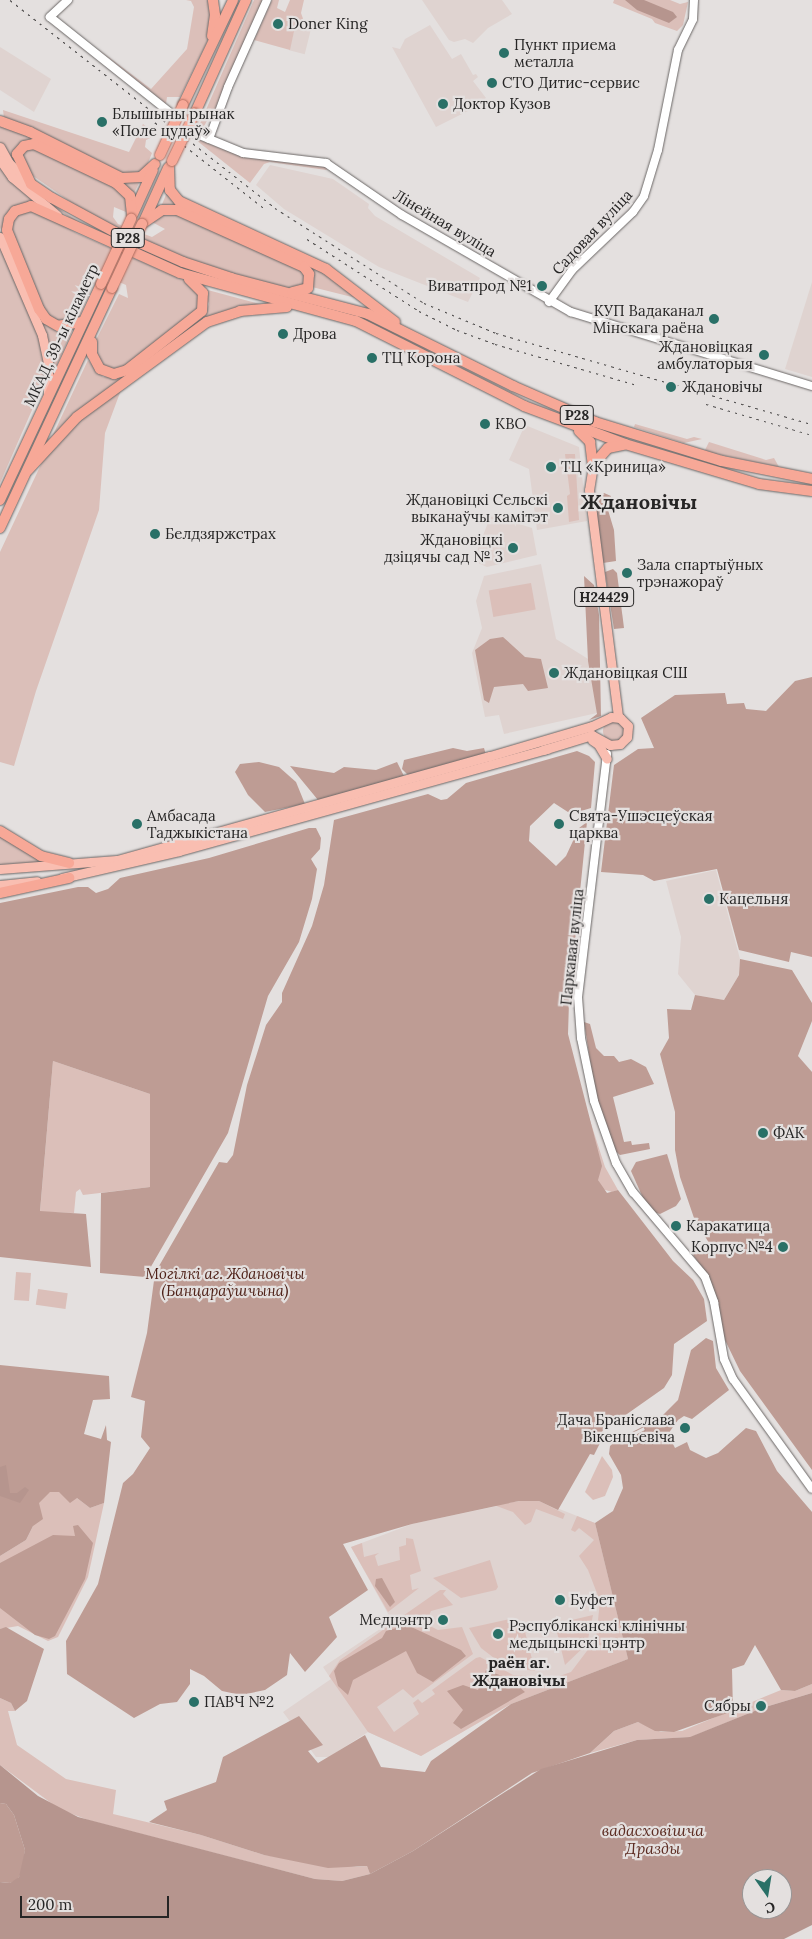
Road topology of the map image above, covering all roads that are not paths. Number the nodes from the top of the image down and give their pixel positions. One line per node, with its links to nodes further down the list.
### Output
1 (68, 0): 9 (street, Лінейная вуліца)
2 (213, 0): 7 (highway)
3 (233, 0): 7 (highway, МКАД, 39-ы кіламетр)
4 (246, 0): 13 (highway, МКАД, 39-ы кіламетр, bridge)
5 (267, 0): 9 (street)
6 (694, 0): 21 (street, Садовая вуліца)
7 (208, 55): 11 (highway, МКАД, 39-ы кіламетр, bridge)
8 (0, 121): 11 (highway)
9 (209, 139): 21 (street, Лінейная вуліца)
10 (0, 147): 14 (main road, Р28)
11 (158, 159): 16 (highway, МКАД, 39-ы кіламетр)
12 (0, 160): 15 (main road, Р28)
13 (170, 164): 17 (highway, МКАД, 39-ы кіламетр); 25 (highway, Р28)
14 (30, 184): 16 (highway, Р28); 20 (highway, Р28)
15 (59, 217): 19 (highway, Р28); 23 (highway, Р28)
16 (131, 217): 23 (highway, МКАД, 39-ы кіламетр, bridge)
17 (142, 224): 20 (highway, Р28); 24 (highway, МКАД, 39-ы кіламетр, bridge)
18 (0, 237): 27 (main road)
19 (181, 274): 22 (highway, Р28); 24 (highway, Р28)
20 (287, 293): 25 (highway, Р28)
21 (549, 302): 26 (street, Лінейная вуліца)
22 (298, 307): 28 (highway, Р28); 31 (highway, Р28)
23 (82, 322): 27 (highway, МКАД, 39-ы кіламетр)
24 (94, 334): 31 (highway, МКАД, 39-ы кіламетр)
25 (413, 335): 32 (highway, Р28)
26 (812, 386)
27 (48, 397): 34 (highway, МКАД, 39-ы кіламетр)
28 (574, 427): 29 (highway, Р28); 30 (highway, Н24429)
29 (624, 444): 30 (highway); 33 (highway, Р28)
30 (593, 465): 36 (main road, Н24429)
31 (28, 470): 35 (highway, МКАД, 39-ы кіламетр)
32 (812, 479)
33 (812, 491)
34 (2, 496)
35 (0, 528)
36 (614, 703): 37 (main road, Н24429); 38 (main road, Н24429)
37 (618, 717): 38 (main road); 40 (main road, Н24429)
38 (606, 719): 39 (main road, Н24429); 44 (main road)
39 (602, 741): 40 (main road); 41 (main road); 42 (street, Паркавая вуліца / Н24429)
40 (616, 745): 42 (street, Паркавая вуліца / Н24429)
41 (543, 750): 42 (main road); 46 (main road)
42 (607, 759): 49 (street, Паркавая вуліца / Н24429)
43 (0, 830): 44 (highway)
44 (69, 863): 45 (main road); 46 (main road)
45 (0, 869)
46 (71, 877): 47 (main road); 48 (highway)
47 (0, 885)
48 (0, 893)
49 (812, 1489)

